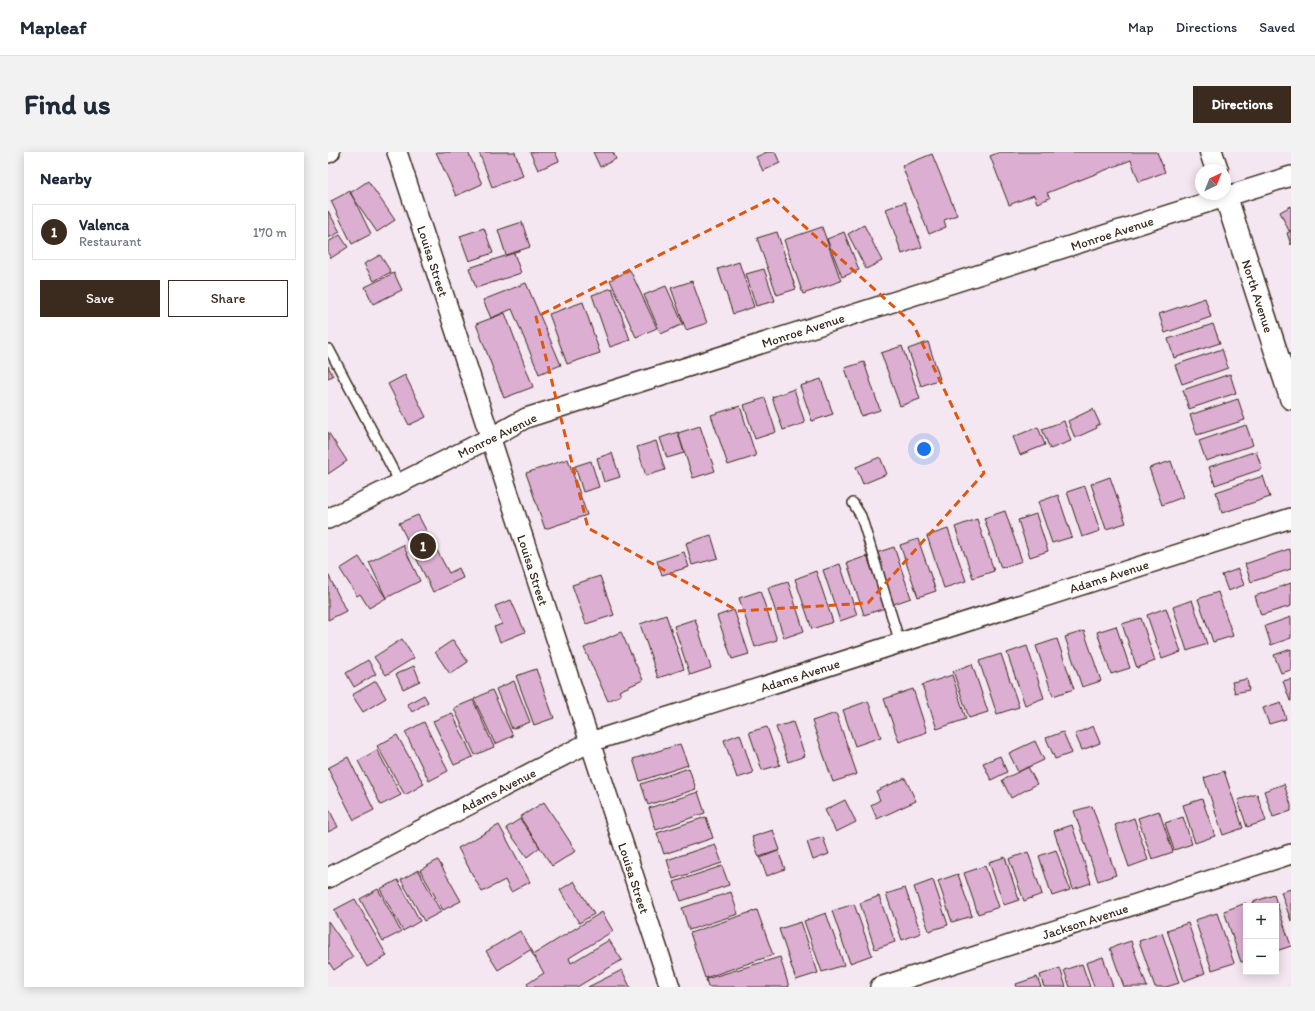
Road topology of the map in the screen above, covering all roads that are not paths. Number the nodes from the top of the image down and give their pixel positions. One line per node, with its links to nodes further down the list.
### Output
1 (397, 152): 10 (street, Louisa Street)
2 (1211, 152): 3 (main road)
3 (1215, 164)
4 (1291, 176): 5 (street, Monroe Avenue)
5 (1231, 194)
6 (1210, 200): 10 (street, Monroe Avenue)
7 (1228, 200): 9 (main road, North Avenue)
8 (329, 349): 11 (lane)
9 (1291, 398)
10 (490, 438): 11 (street, Monroe Avenue); 16 (street, Louisa Street)
11 (400, 483): 14 (street, Monroe Avenue)
12 (853, 503): 15 (lane)
13 (1291, 518): 15 (street, Adams Avenue)
14 (328, 519)
15 (900, 643): 16 (street, Adams Avenue)
16 (590, 742): 18 (street, Adams Avenue); 19 (street, Louisa Street)
17 (1291, 854): 20 (street, Jackson Avenue)
18 (328, 878)
19 (670, 987)
20 (880, 987)

